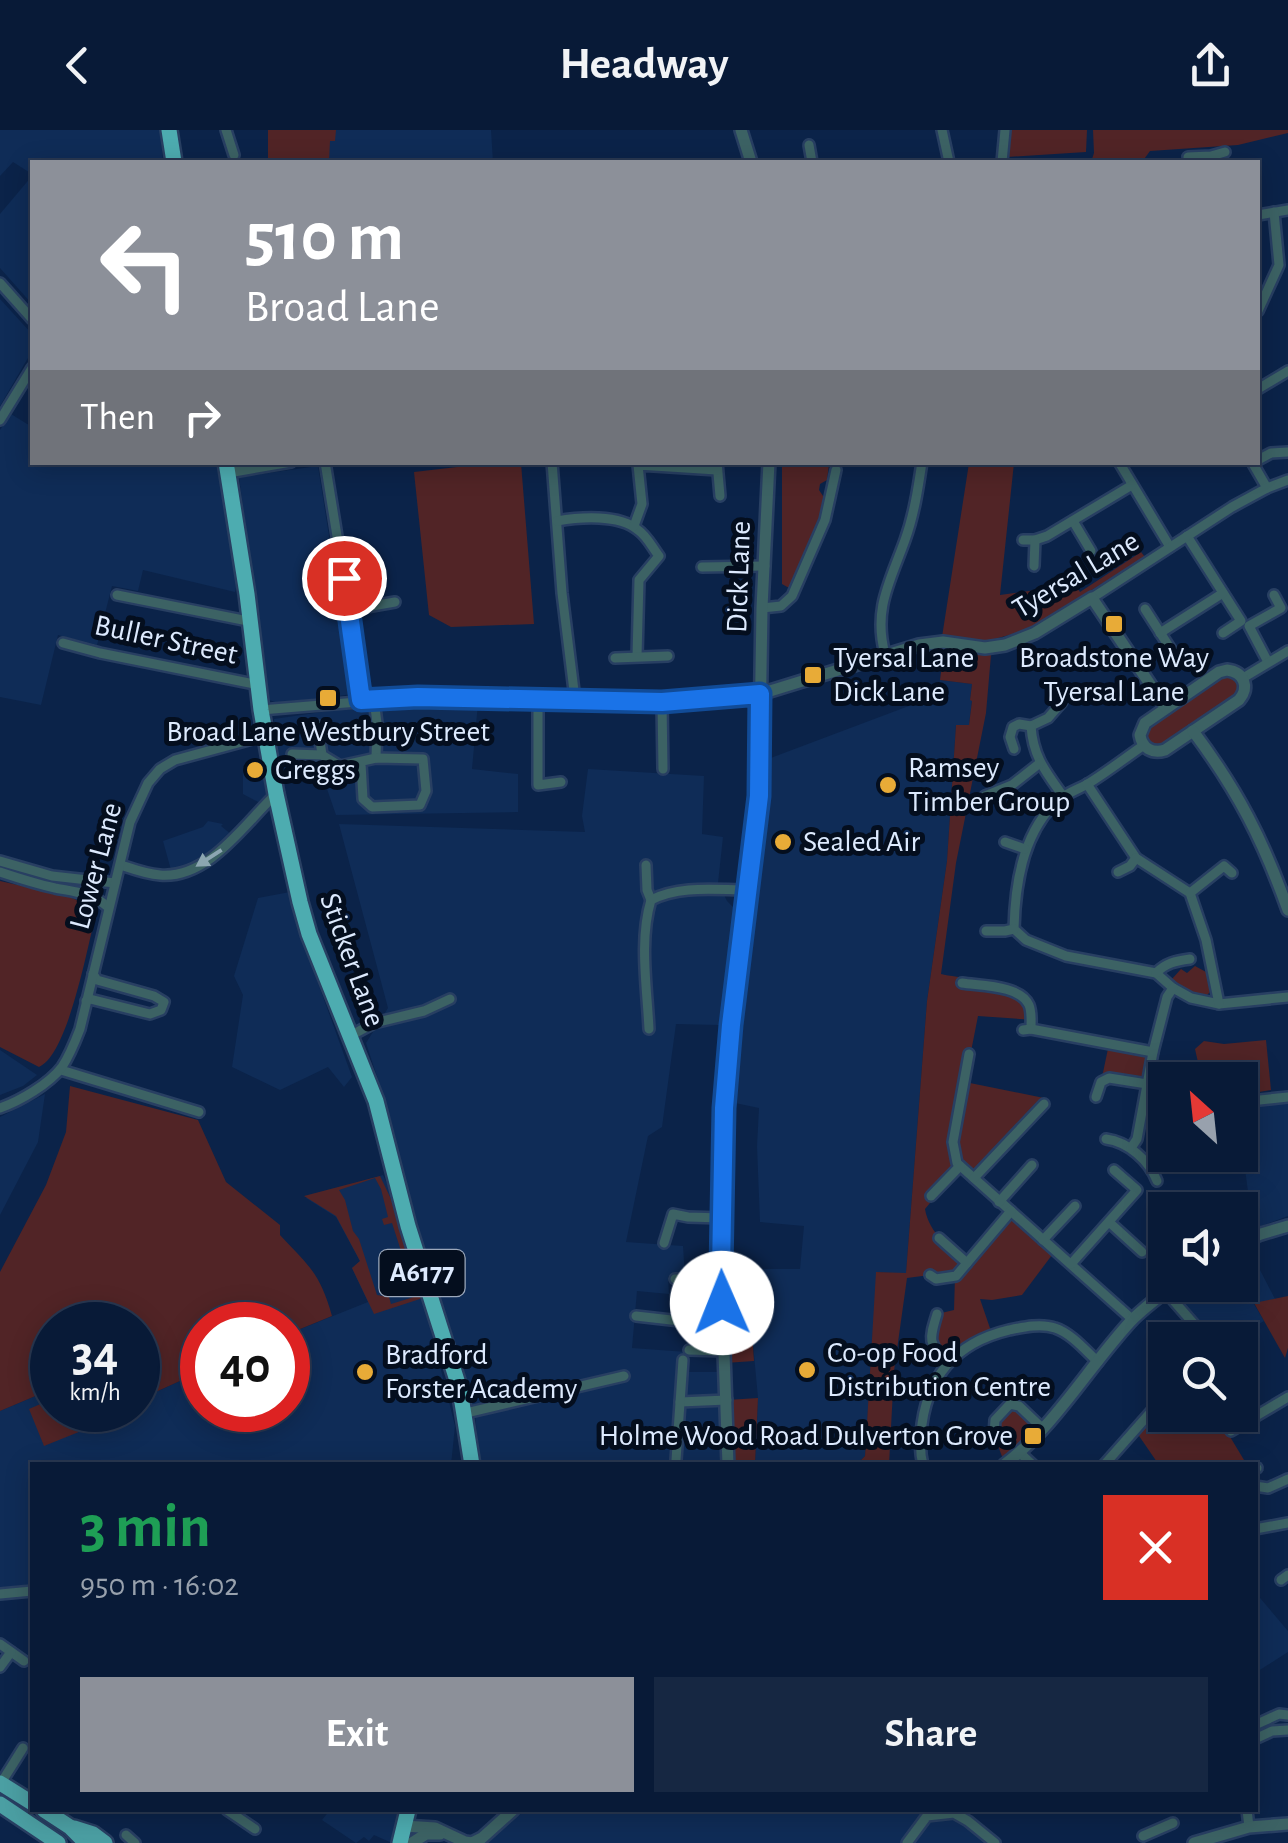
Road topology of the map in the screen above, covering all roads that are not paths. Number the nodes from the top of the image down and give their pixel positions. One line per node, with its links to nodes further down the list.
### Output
1 (170, 130): 11 (highway)
2 (226, 130): 8 (street)
3 (741, 130): 12 (street)
4 (942, 130): 14 (street)
5 (1005, 130): 15 (street)
6 (809, 145): 13 (street)
7 (1225, 152): 10 (street)
8 (234, 155)
9 (1188, 156): 10 (street)
10 (1211, 159)
11 (174, 160)
12 (750, 160)
13 (812, 160)
14 (949, 160)
15 (999, 160)
16 (1288, 210): 17 (street)
17 (1274, 212): 18 (street); 19 (street)
18 (1260, 215)
19 (1284, 266): 21 (street)
20 (0, 283): 22 (street)
21 (1260, 308)
22 (30, 316)
23 (30, 371): 26 (street)
24 (1288, 371): 25 (street)
25 (1260, 388)
26 (0, 420)
27 (1288, 452): 28 (street)
28 (1260, 459)
29 (259, 465): 37 (street)
30 (325, 465): 61 (street)
31 (552, 465): 43 (street)
32 (768, 465): 51 (street, Dick Lane)
33 (922, 465): 67 (street)
34 (1120, 465): 40 (street)
35 (1256, 465): 41 (street)
36 (717, 466): 42 (street); 45 (street)
37 (227, 468): 62 (highway, Sticker Lane / A6177)
38 (836, 470): 59 (street)
39 (1288, 480): 41 (street, Tyersal Lane)
40 (1132, 485): 44 (street); 49 (street)
41 (1267, 488): 46 (street, Tyersal Lane)
42 (720, 496)
43 (557, 521): 45 (street); 77 (street)
44 (1073, 521): 48 (street); 50 (street)
45 (634, 526): 68 (street)
46 (1188, 536): 49 (street, Tyersal Lane); 54 (street)
47 (1022, 540): 48 (street)
48 (1035, 540): 52 (street)
49 (1170, 547): 57 (street, Tyersal Lane)
50 (1091, 551)
51 (765, 566): 53 (street); 59 (street, Dick Lane)
52 (1034, 566)
53 (702, 568)
54 (1222, 593): 63 (street); 64 (street)
55 (116, 595): 62 (street)
56 (1274, 595): 72 (street)
57 (1092, 598): 67 (street, Tyersal Lane); 82 (street)
58 (395, 602): 61 (street)
59 (762, 608): 75 (street, Dick Lane)
60 (1144, 609): 64 (street)
61 (349, 610): 78 (street)
62 (248, 621): 74 (highway, Sticker Lane / A6177)
63 (1223, 633)
64 (1160, 634): 71 (street)
65 (63, 643): 74 (street, Buller Street)
66 (1288, 651): 72 (street)
67 (885, 654): 75 (street, Tyersal Lane)
68 (637, 656): 69 (street); 70 (street)
69 (668, 656)
70 (615, 658)
71 (1178, 662)
72 (1268, 662): 73 (street)
73 (1242, 678): 82 (street); 86 (street)
74 (259, 685): 83 (highway, Sticker Lane / A6177)
75 (760, 694): 80 (street); 112 (street, Dick Lane)
76 (538, 699): 77 (street); 79 (street); 96 (street)
77 (575, 699): 80 (street)
78 (361, 700): 79 (street); 83 (street)
79 (374, 700): 92 (street)
80 (662, 702): 95 (street)
81 (1062, 702): 85 (street)
82 (1166, 708): 88 (street)
83 (261, 710): 87 (highway, Sticker Lane / A6177)
84 (318, 726): 91 (street)
85 (1031, 726): 89 (street); 94 (street)
86 (1193, 731): 88 (street); 111 (street)
87 (267, 735): 98 (highway, Sticker Lane / A6177); 105 (street, Lower Lane)
88 (1144, 745): 97 (street)
89 (1014, 749)
90 (292, 754): 91 (street)
91 (322, 755): 93 (street)
92 (376, 758): 93 (street); 93 (street)
93 (361, 763)
94 (1040, 763): 99 (street); 100 (street)
95 (663, 769)
96 (561, 782)
97 (1087, 784): 100 (street); 103 (street)
98 (276, 794): 105 (street, one-way to 105); 129 (highway, Sticker Lane / A6177)
99 (985, 796)
100 (1062, 796): 102 (street)
101 (1005, 842): 102 (street)
102 (1025, 849): 117 (street)
103 (1136, 858): 108 (street); 113 (street)
104 (0, 861): 110 (street)
105 (121, 865): 110 (street, Lower Lane)
106 (646, 865): 114 (street)
107 (0, 872): 115 (street)
108 (1118, 872)
109 (1232, 873): 113 (street)
110 (115, 883): 115 (street, Lower Lane)
111 (1284, 885): 116 (street)
112 (748, 890): 114 (street); 151 (street, Dick Lane)
113 (1190, 893): 127 (street)
114 (651, 900): 128 (street)
115 (108, 907): 120 (street, Lower Lane)
116 (1288, 910)
117 (1014, 929): 118 (street); 121 (street)
118 (986, 931)
119 (1190, 959): 121 (street)
120 (93, 974): 126 (street, Lower Lane); 126 (street)
121 (1156, 974): 123 (street)
122 (962, 983): 130 (street)
123 (1172, 988): 127 (street); 130 (street)
124 (1288, 997): 127 (street)
125 (450, 1000): 129 (street)
126 (86, 1002): 132 (street, Lower Lane)
127 (1219, 1004)
128 (649, 1029)
129 (350, 1036): 178 (highway, Sticker Lane / A6177)
130 (1153, 1052): 133 (street)
131 (969, 1054): 143 (street)
132 (60, 1070): 138 (street, Lower Lane); 139 (street)
133 (1146, 1084): 135 (street); 141 (street)
134 (1258, 1096): 136 (street)
135 (1096, 1097)
136 (1288, 1097)
137 (1044, 1104): 145 (street)
138 (0, 1108)
139 (198, 1112)
140 (1106, 1138): 141 (street)
141 (1132, 1148): 146 (street)
142 (1032, 1165): 148 (street)
143 (960, 1166): 145 (street); 147 (street)
144 (1114, 1170): 152 (street)
145 (974, 1178): 148 (street)
146 (1157, 1182)
147 (931, 1196)
148 (1000, 1202): 150 (street)
149 (1075, 1206): 156 (street)
150 (1011, 1212): 156 (street); 159 (street)
151 (722, 1218): 157 (street); 163 (street, Dick Lane)
152 (1109, 1222): 158 (street); 160 (street)
153 (1288, 1226): 154 (street)
154 (1258, 1235)
155 (939, 1238): 159 (street)
156 (1043, 1240): 160 (street)
157 (664, 1243)
158 (1142, 1252)
159 (968, 1263): 161 (street)
160 (1071, 1264): 167 (street)
161 (930, 1276)
162 (675, 1279): 163 (street)
163 (722, 1280): 168 (street, Dick Lane)
164 (1153, 1302): 167 (street)
165 (937, 1314): 173 (street)
166 (636, 1316): 168 (street)
167 (1132, 1320): 172 (street)
168 (724, 1326): 170 (street, Dick Lane)
169 (689, 1350): 170 (street)
170 (725, 1350): 176 (street, Dick Lane)
171 (682, 1360): 177 (street)
172 (1098, 1362): 173 (street); 181 (street)
173 (947, 1363): 187 (street)
174 (624, 1376): 178 (street)
175 (1288, 1397): 180 (street)
176 (727, 1400): 177 (street); 186 (street, Dick Lane)
177 (680, 1402): 184 (street)
178 (466, 1413): 185 (highway, Sticker Lane / A6177)
179 (1148, 1415): 190 (street)
180 (1258, 1415)
181 (1042, 1428): 182 (street); 183 (street)
182 (994, 1435)
183 (1020, 1453): 188 (street); 189 (street)
184 (676, 1460)
185 (472, 1462)
186 (728, 1462)
187 (921, 1462)
188 (1008, 1462)
189 (1030, 1462)
190 (1107, 1462)
191 (1284, 1480): 192 (street); 193 (street)
192 (1258, 1486)
193 (1288, 1494)
194 (1288, 1524): 195 (street)
195 (1258, 1529)
196 (0, 1594): 197 (street)
197 (30, 1594)
198 (0, 1644): 199 (street)
199 (11, 1652): 200 (street); 201 (street)
200 (24, 1661)
201 (0, 1667)
202 (1288, 1715): 203 (street)
203 (1268, 1719): 204 (street); 205 (street)
204 (1258, 1724)
205 (1272, 1730): 206 (street); 207 (street)
206 (1288, 1730)
207 (1258, 1737)
208 (23, 1748): 209 (street)
209 (0, 1783): 210 (main road)
210 (30, 1802)
211 (0, 1804): 224 (main road)
212 (229, 1812): 220 (street)
213 (511, 1812): 229 (street)
214 (1247, 1812): 219 (street)
215 (70, 1820): 225 (main road); 226 (main road)
216 (1173, 1822): 221 (street)
217 (1288, 1824): 219 (street)
218 (409, 1826): 228 (highway); 229 (street)
219 (1249, 1826): 233 (street)
220 (256, 1829)
221 (1154, 1832): 223 (street); 232 (street)
222 (126, 1835): 227 (street)
223 (1143, 1836)
224 (58, 1843)
225 (86, 1843)
226 (105, 1843)
227 (135, 1843)
228 (400, 1843)
229 (472, 1843)
230 (906, 1843): 231 (street)
231 (996, 1843)
232 (1160, 1843)
233 (1194, 1843)

